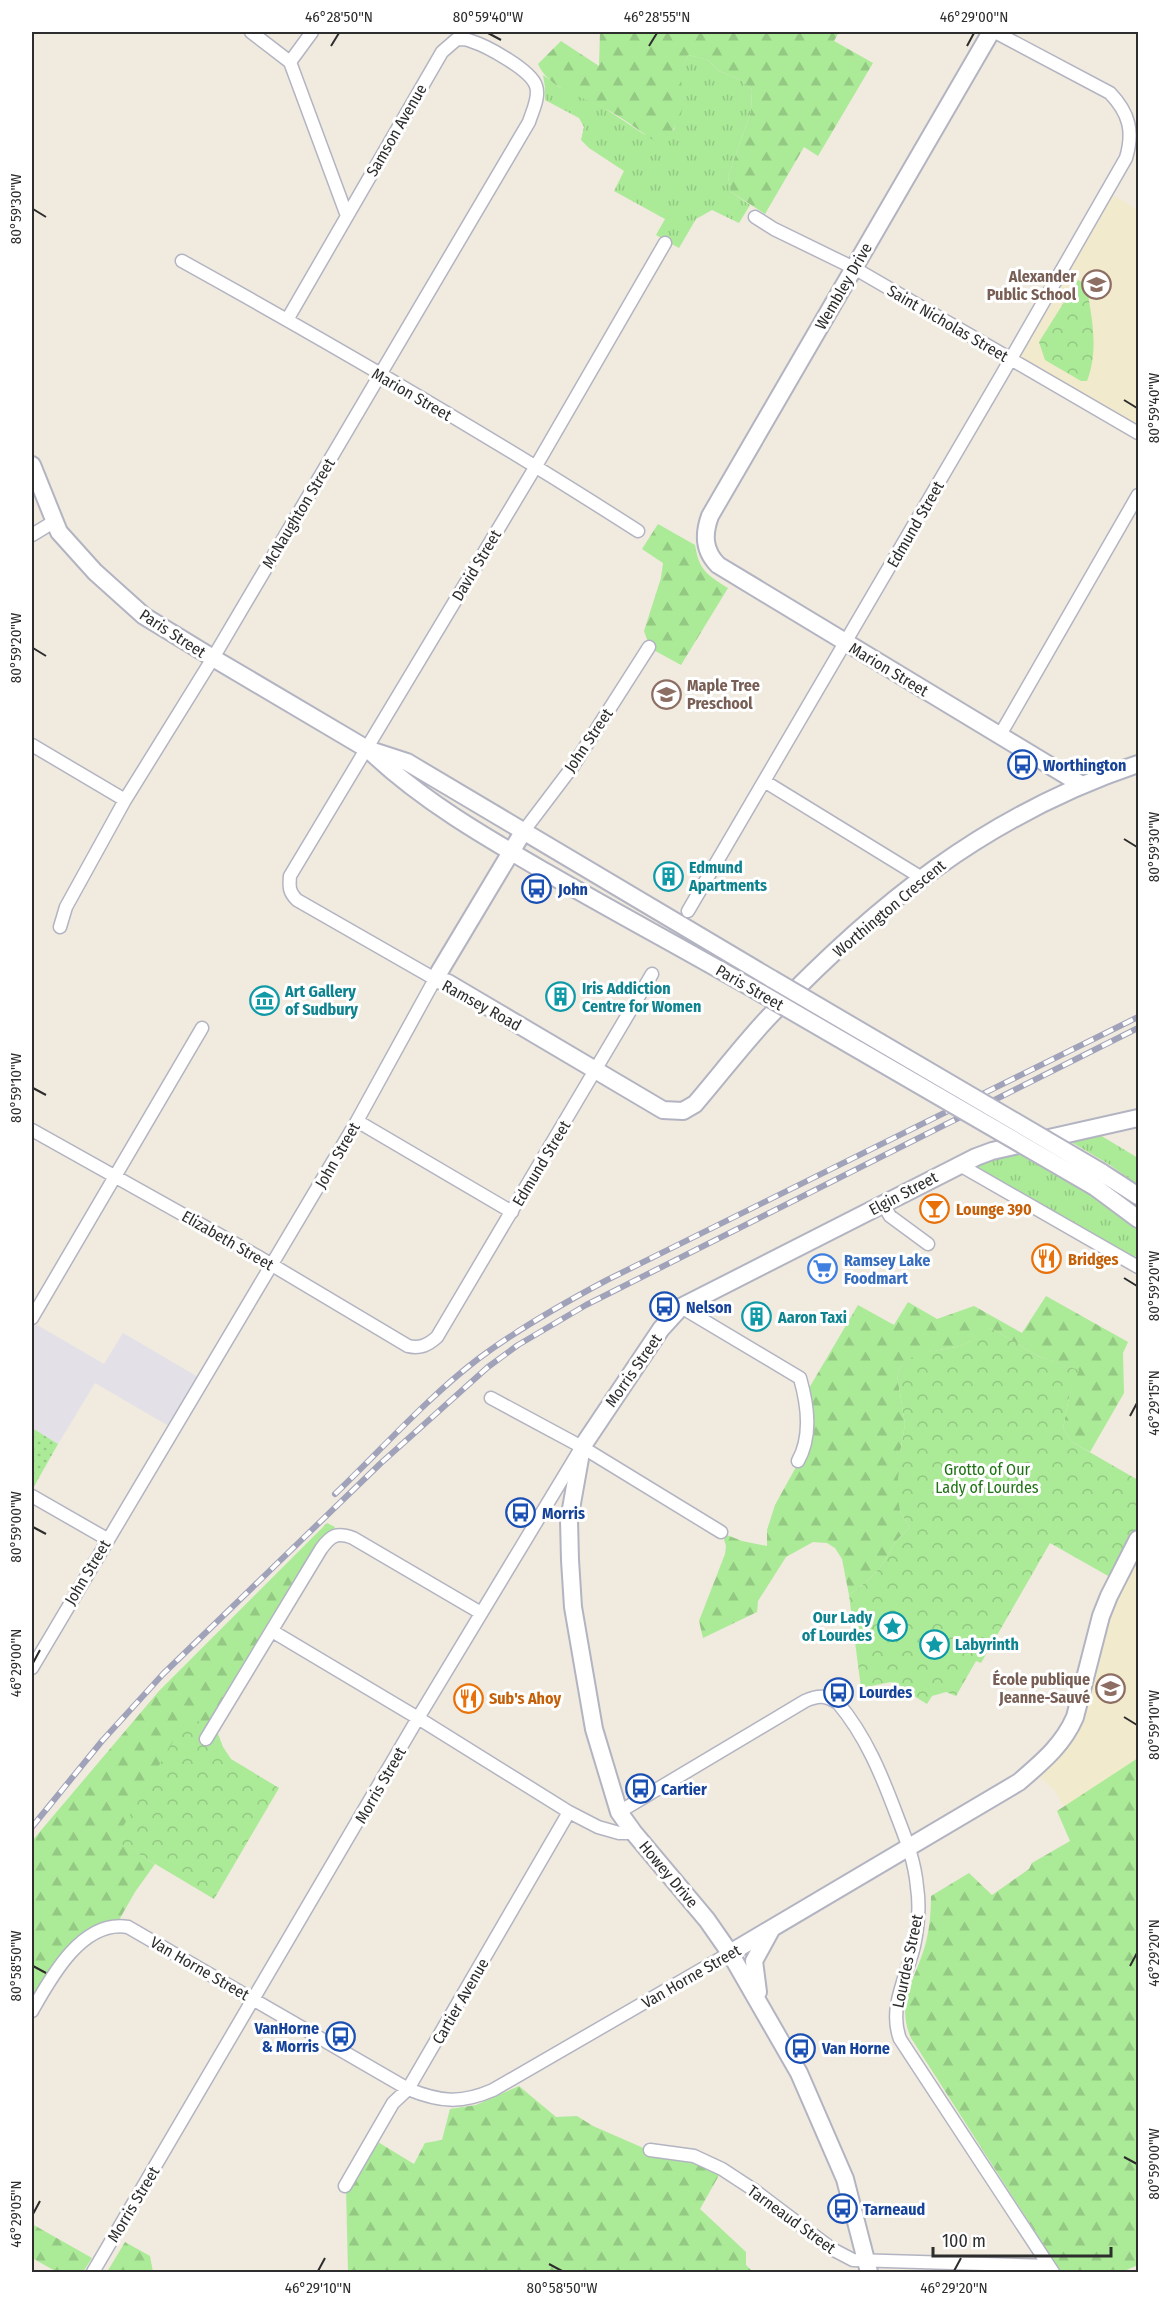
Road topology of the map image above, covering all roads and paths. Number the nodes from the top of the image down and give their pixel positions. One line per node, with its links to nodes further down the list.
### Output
1 (251, 32): 4 (street)
2 (312, 32): 4 (street)
3 (993, 32): 10 (street, Wembley Drive); 12 (street, Edmund Street)
4 (290, 62): 6 (street)
5 (536, 99): 6 (street, Samson Avenue); 13 (street, McNaughton Street)
6 (347, 216): 11 (street, Samson Avenue)
7 (755, 217): 10 (street, Saint Nicholas Street)
8 (665, 243): 16 (street, David Street)
9 (182, 261): 11 (street, Marion Street)
10 (854, 268): 12 (street, Saint Nicholas Street); 21 (street, Wembley Drive)
11 (287, 320): 13 (street, Marion Street)
12 (1011, 359): 14 (street, Saint Nicholas Street); 22 (street, Edmund Street)
13 (380, 375): 16 (street, Marion Street); 24 (street, McNaughton Street)
14 (1138, 433)
15 (32, 465): 18 (street, Paris Street)
16 (536, 466): 19 (street, Marion Street); 27 (street, David Street)
17 (1138, 495): 25 (street)
18 (55, 521): 20 (street); 24 (street, Paris Street)
19 (639, 531)
20 (32, 535)
21 (706, 545): 22 (street, Marion Street)
22 (846, 643): 25 (street, Marion Street); 29 (street, Edmund Street)
23 (649, 647): 32 (street, John Street)
24 (213, 658): 27 (street, Paris Street); 31 (street, McNaughton Street)
25 (1000, 735): 30 (street, Marion Street)
26 (32, 744): 31 (street)
27 (367, 749): 32 (street, Paris Street); 33 (street, Paris Street); 35 (street, David Street)
28 (1138, 765): 30 (street, Worthington Crescent)
29 (764, 781): 34 (street); 36 (street, Edmund Street)
30 (1082, 785): 34 (street, Worthington Crescent)
31 (124, 800): 37 (street, McNaughton Street)
32 (523, 832): 33 (street, John Street); 48 (street, Paris Street, bridge)
33 (511, 852): 39 (street, John Street); 48 (street, Paris Street, bridge)
34 (922, 878): 42 (street, Worthington Crescent)
35 (289, 886): 39 (street, Ramsey Road)
36 (688, 911)
37 (60, 927)
38 (652, 974): 41 (street, Edmund Street)
39 (435, 979): 41 (street, Ramsey Road); 44 (street, John Street)
40 (202, 1028): 47 (street)
41 (596, 1070): 42 (street, Ramsey Road); 51 (street, Edmund Street)
42 (682, 1111)
43 (1138, 1118): 46 (street, Elgin Street)
44 (357, 1121): 51 (street); 54 (street, John Street)
45 (32, 1130): 47 (street, Elizabeth Street)
46 (958, 1164): 50 (street, Elgin Street); 55 (street)
47 (116, 1177): 54 (street, Elizabeth Street); 57 (street)
48 (1098, 1179): 49 (street, Paris Street); 52 (street, Paris Street)
49 (1138, 1196)
50 (883, 1204): 53 (street); 56 (street, Elgin Street)
51 (512, 1212): 58 (street, Edmund Street)
52 (1138, 1219)
53 (928, 1244)
54 (272, 1265): 58 (street, Elizabeth Street); 64 (street, John Street)
55 (1138, 1267)
56 (681, 1307): 60 (street, Morris Street); 61 (street)
57 (32, 1318)
58 (424, 1346)
59 (491, 1398): 60 (street)
60 (582, 1447): 63 (street); 66 (street, Morris Street); 72 (street, Howey Drive)
61 (798, 1461)
62 (32, 1496): 64 (street)
63 (721, 1532)
64 (108, 1539): 68 (street, John Street)
65 (1138, 1539): 74 (street, Van Horne Street)
66 (481, 1613): 67 (street); 69 (street, Morris Street)
67 (272, 1631): 69 (street); 70 (street)
68 (32, 1668)
69 (418, 1718): 71 (street); 77 (street, Morris Street)
70 (206, 1739)
71 (569, 1812): 73 (street); 80 (street, Cartier Avenue)
72 (619, 1812): 73 (street, Howey Drive); 74 (street, Lourdes Street)
73 (634, 1833): 76 (street, Howey Drive)
74 (909, 1848): 75 (street, Van Horne Street); 84 (street, Lourdes Street)
75 (772, 1929): 76 (street, Van Horne Street); 78 (street)
76 (730, 1953): 78 (street, Howey Drive); 80 (street, Van Horne Street)
77 (254, 1999): 79 (street, Van Horne Street); 80 (street, Van Horne Street); 85 (street, Morris Street)
78 (760, 2008): 83 (street, Howey Drive)
79 (32, 2011)
80 (408, 2089): 82 (street, Cartier Avenue)
81 (650, 2150): 83 (street, Tarneaud Street)
82 (345, 2186)
83 (868, 2267): 84 (street, Tarneaud Street)
84 (1051, 2270)
85 (93, 2272)

